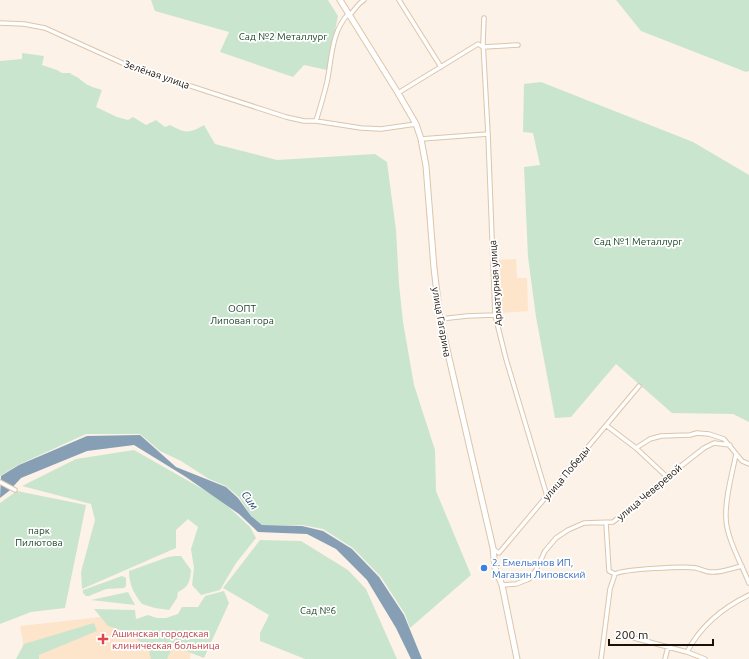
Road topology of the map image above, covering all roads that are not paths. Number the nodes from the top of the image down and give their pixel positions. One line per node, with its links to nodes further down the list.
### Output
1 (340, 0): 4 (street, улица Гагарина)
2 (364, 0): 4 (street)
3 (399, 0): 9 (street)
4 (349, 15): 10 (street, улица Гагарина); 11 (street)
5 (484, 18): 8 (street, Арматурная улица)
6 (0, 22): 11 (street, Зелёная улица)
7 (518, 46): 8 (street)
8 (483, 47): 9 (street); 13 (street, Арматурная улица)
9 (441, 67): 10 (street)
10 (398, 93): 12 (street, улица Гагарина)
11 (316, 121): 12 (street, Зелёная улица)
12 (416, 124): 14 (street, улица Гагарина)
13 (488, 134): 14 (street); 15 (street, Арматурная улица)
14 (421, 139): 16 (street, улица Гагарина)
15 (495, 315): 16 (street); 26 (street, Арматурная улица)
16 (440, 319): 28 (street, улица Гагарина)
17 (639, 386): 18 (street, улица Победы)
18 (607, 426): 20 (street); 26 (street, улица Победы)
19 (730, 445): 20 (street); 21 (street); 23 (street, улица Чеверевой)
20 (636, 448): 23 (street)
21 (736, 454): 22 (street); 29 (street)
22 (749, 464)
23 (667, 477): 27 (street, улица Чеверевой)
24 (0, 482): 25 (street)
25 (15, 490)
26 (547, 496): 28 (street, улица Победы)
27 (606, 522): 30 (street); 32 (street, улица Чеверевой)
28 (492, 548): 32 (street, улица Гагарина)
29 (742, 566): 30 (street); 31 (street)
30 (615, 574): 38 (street)
31 (749, 583)
32 (502, 585): 37 (street, улица Гагарина)
33 (749, 595): 36 (street)
34 (634, 638): 35 (street)
35 (668, 647): 36 (street); 39 (street)
36 (687, 652): 40 (street)
37 (517, 659)
38 (601, 659)
39 (665, 659)
40 (706, 659)

